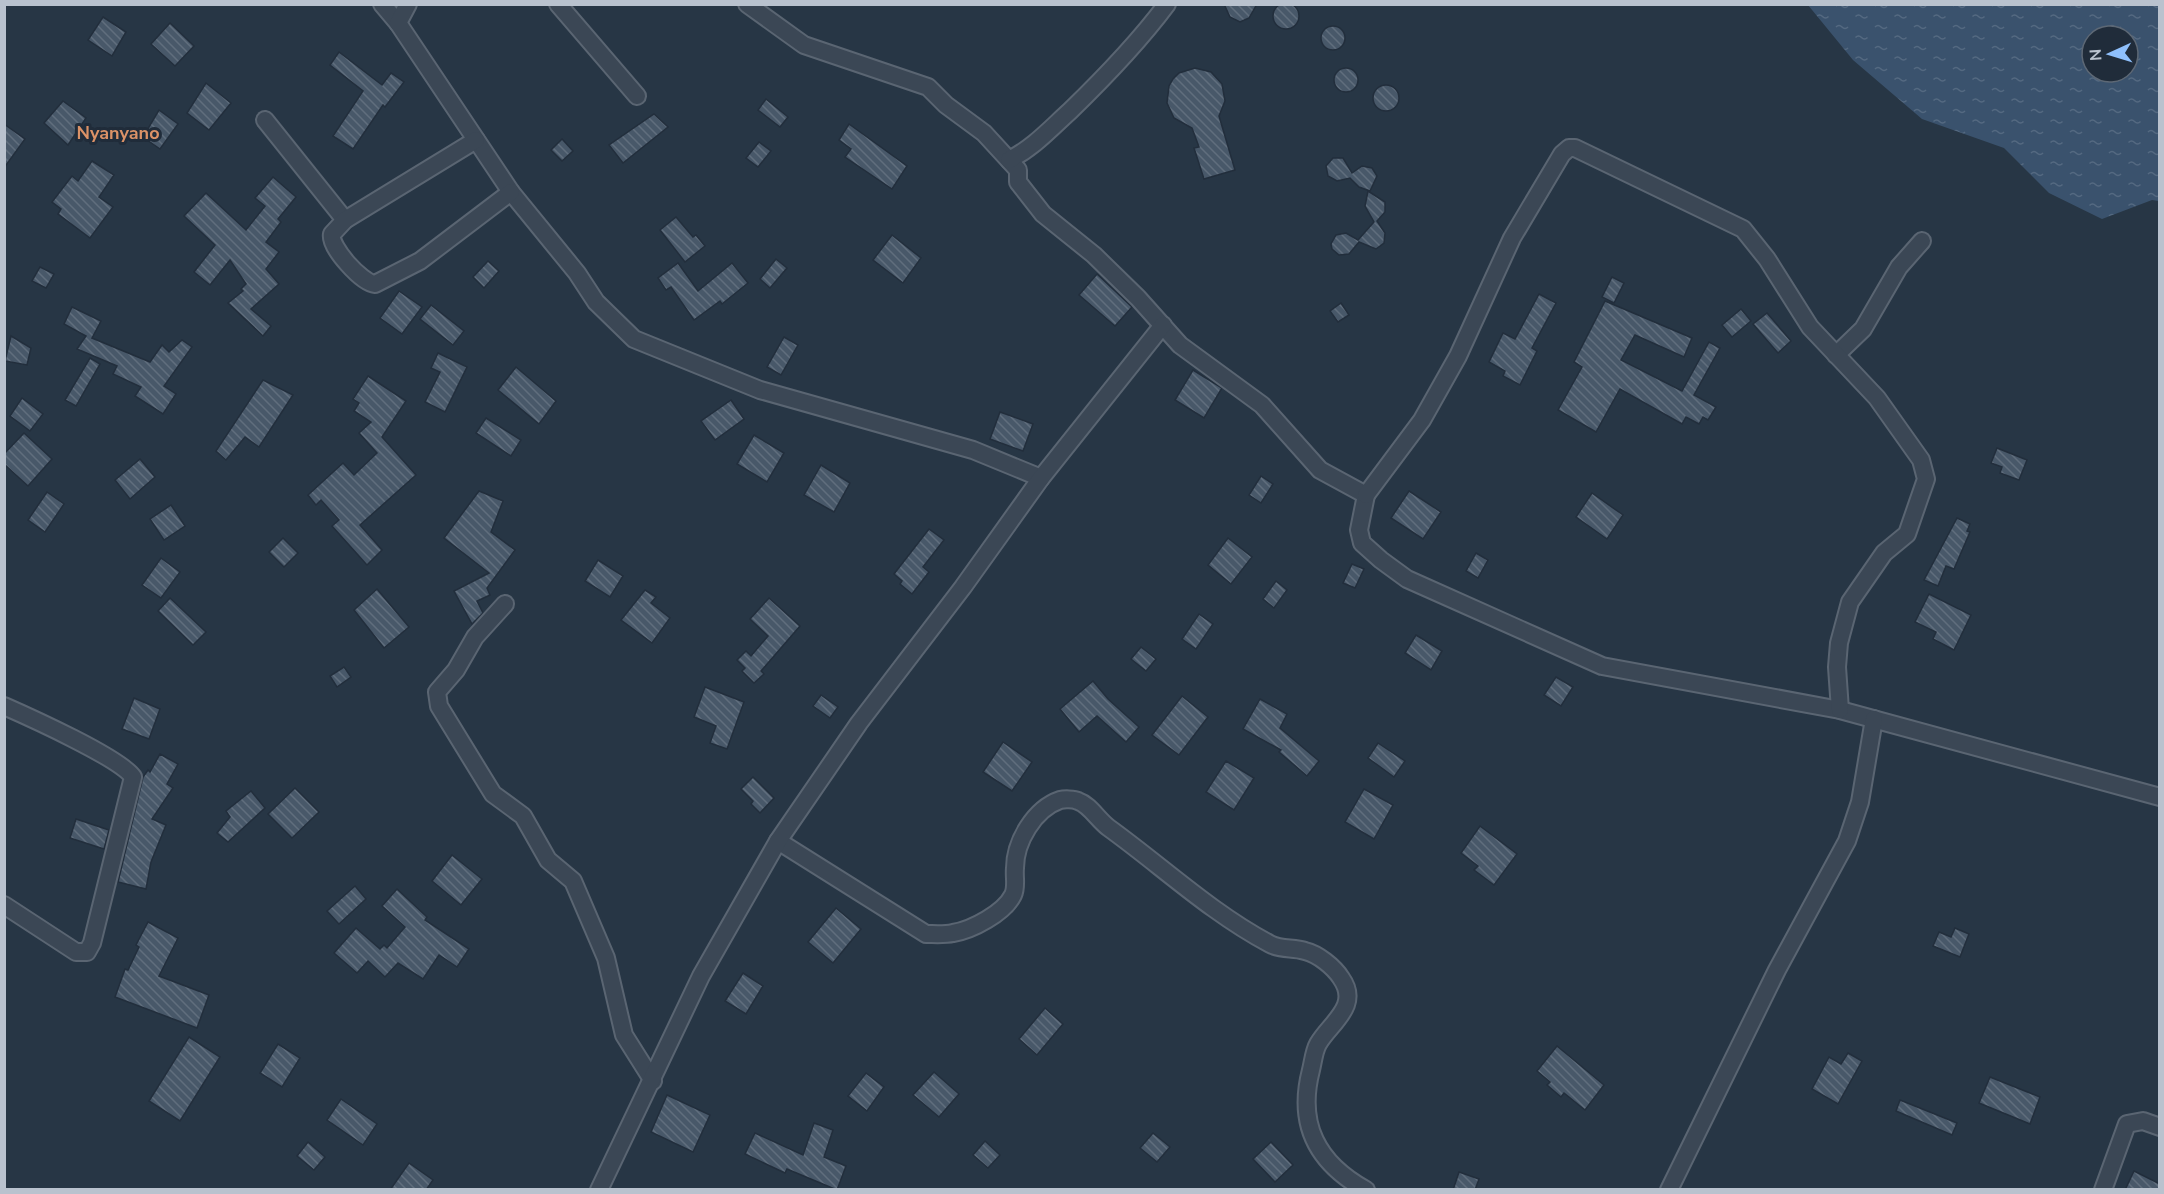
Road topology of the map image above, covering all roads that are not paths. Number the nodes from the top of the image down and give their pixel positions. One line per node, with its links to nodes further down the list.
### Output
1 (382, 4): 6 (street)
2 (408, 4): 6 (street)
3 (558, 4): 7 (street)
4 (747, 4): 10 (street)
5 (1167, 4): 10 (street)
6 (398, 23): 9 (street)
7 (637, 96)
8 (265, 120): 12 (street)
9 (476, 140): 11 (street); 12 (street)
10 (1009, 160): 14 (street)
11 (511, 192): 12 (street); 16 (street)
12 (345, 220)
13 (1922, 242): 15 (street)
14 (1163, 325): 16 (street); 17 (street)
15 (1836, 355): 17 (street); 20 (street)
16 (1041, 478): 23 (street)
17 (1366, 495): 20 (street)
18 (505, 604): 25 (street)
19 (4, 706): 24 (street)
20 (1840, 710): 21 (street)
21 (1874, 719): 22 (street); 29 (street)
22 (2160, 797)
23 (778, 841): 25 (street); 28 (street)
24 (4, 905)
25 (653, 1081): 27 (street)
26 (2160, 1126): 30 (street)
27 (599, 1190)
28 (1366, 1190)
29 (1669, 1190)
30 (2103, 1190)

